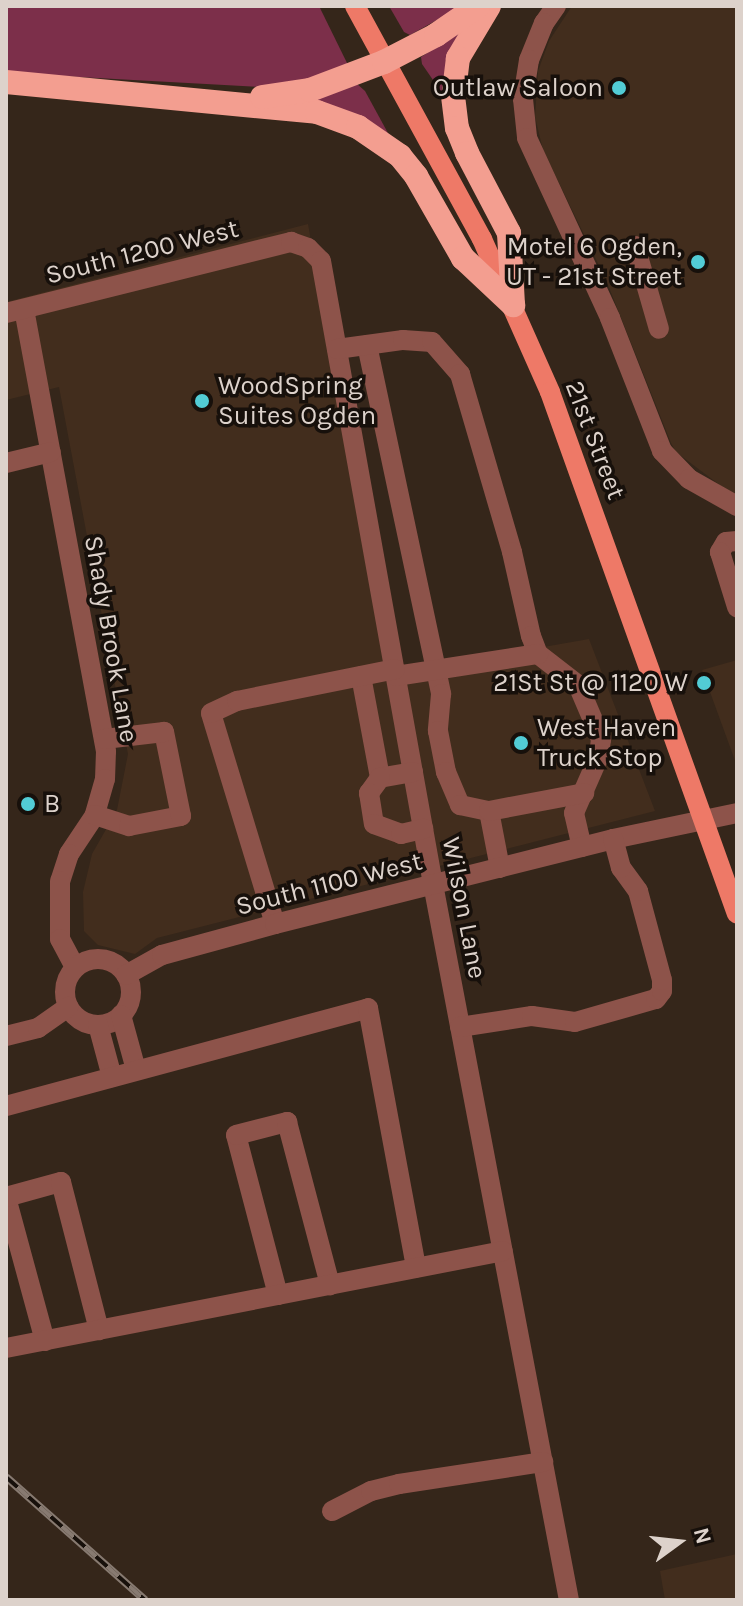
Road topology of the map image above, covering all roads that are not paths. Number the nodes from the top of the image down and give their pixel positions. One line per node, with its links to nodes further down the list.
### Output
1 (355, 6): 5 (main road, 21st Street)
2 (478, 6): 5 (highway)
3 (489, 6): 10 (highway)
4 (556, 6): 17 (street)
5 (384, 62): 7 (highway); 10 (main road, 21st Street)
6 (6, 82): 7 (highway)
7 (216, 100): 10 (highway)
8 (291, 242): 11 (street, South 1200 West); 14 (street, Wilson Lane)
9 (635, 246): 12 (street)
10 (513, 305): 33 (main road, 21st Street)
11 (15, 311): 15 (street, Shady Brook Lane)
12 (659, 329)
13 (367, 345): 14 (street); 18 (street); 22 (street)
14 (337, 349): 20 (street, Wilson Lane)
15 (51, 452): 16 (street); 26 (street, Shady Brook Lane)
16 (6, 463)
17 (737, 506)
18 (408, 536): 20 (street); 23 (street)
19 (737, 541): 21 (street)
20 (372, 543): 24 (street, Wilson Lane)
21 (737, 607)
22 (538, 654): 23 (street); 29 (street)
23 (436, 669): 24 (street); 30 (street)
24 (395, 672): 25 (street); 27 (street, Wilson Lane)
25 (361, 676): 28 (street); 40 (street)
26 (104, 739): 32 (street, Shady Brook Lane); 32 (street)
27 (413, 772): 28 (street); 34 (street, Wilson Lane)
28 (380, 778): 34 (street)
29 (584, 793): 30 (street); 36 (street)
30 (489, 811): 37 (street)
31 (737, 813): 33 (street, South 1100 West)
32 (95, 815): 41 (street, Shady Brook Lane)
33 (704, 821): 35 (street, South 1100 West); 39 (main road, 21st Street)
34 (423, 829): 38 (street, Wilson Lane)
35 (613, 839): 36 (street, South 1100 West); 46 (street)
36 (582, 847): 37 (street, South 1100 West)
37 (500, 868): 38 (street, South 1100 West)
38 (433, 884): 40 (street, South 1100 West); 46 (street, Wilson Lane)
39 (737, 914)
40 (275, 924): 42 (street, South 1100 West)
41 (75, 967): 42 (street); 43 (street)
42 (126, 975): 44 (street)
43 (68, 1007): 45 (street); 47 (street)
44 (121, 1015): 45 (street); 48 (street)
45 (98, 1025): 49 (street)
46 (460, 1027): 51 (street, Wilson Lane)
47 (6, 1036)
48 (136, 1070): 49 (street); 52 (street)
49 (112, 1077): 50 (street)
50 (6, 1106)
51 (503, 1251): 52 (street); 58 (street, Wilson Lane)
52 (416, 1268): 53 (street)
53 (330, 1285): 54 (street); 54 (street)
54 (278, 1295): 55 (street)
55 (99, 1330): 56 (street); 56 (street)
56 (45, 1341): 57 (street)
57 (6, 1348)
58 (543, 1462): 59 (street); 60 (street, Wilson Lane)
59 (332, 1511)
60 (569, 1600)

